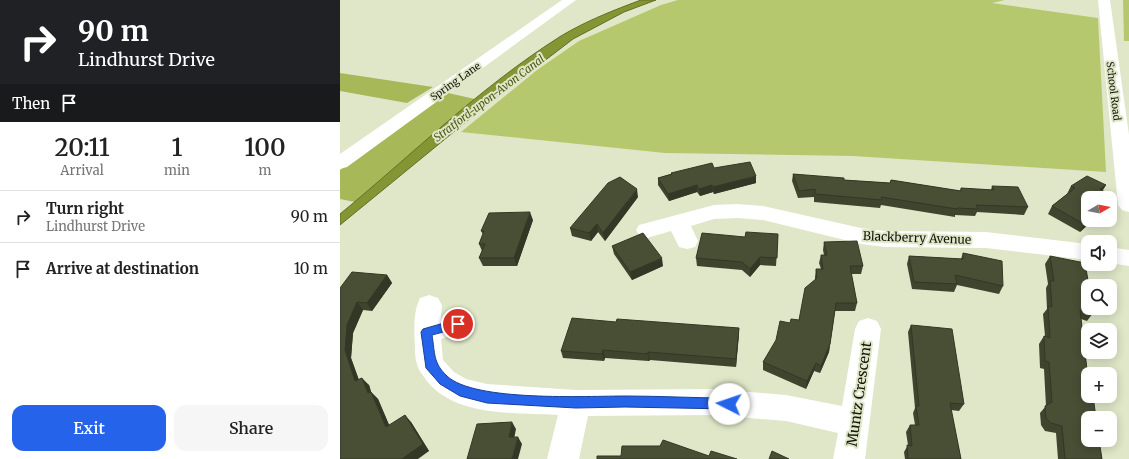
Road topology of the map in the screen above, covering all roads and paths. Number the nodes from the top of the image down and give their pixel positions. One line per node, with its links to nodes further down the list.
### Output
1 (570, 0): 5 (street, Spring Lane)
2 (1104, 0): 3 (street, School Road)
3 (1111, 67): 4 (street); 6 (street, School Road)
4 (1129, 70)
5 (340, 163)
6 (1129, 205)
7 (678, 222): 8 (street, Blackberry Avenue); 9 (street); 10 (street, Blackberry Avenue)
8 (647, 230)
9 (687, 241)
10 (1081, 251)
11 (1117, 256): 12 (street)
12 (1129, 258)
13 (458, 324): 15 (street)
14 (868, 330): 16 (street, Muntz Crescent)
15 (576, 403): 16 (street); 17 (street)
16 (854, 422): 18 (street, Muntz Crescent)
17 (563, 459)
18 (850, 459)

